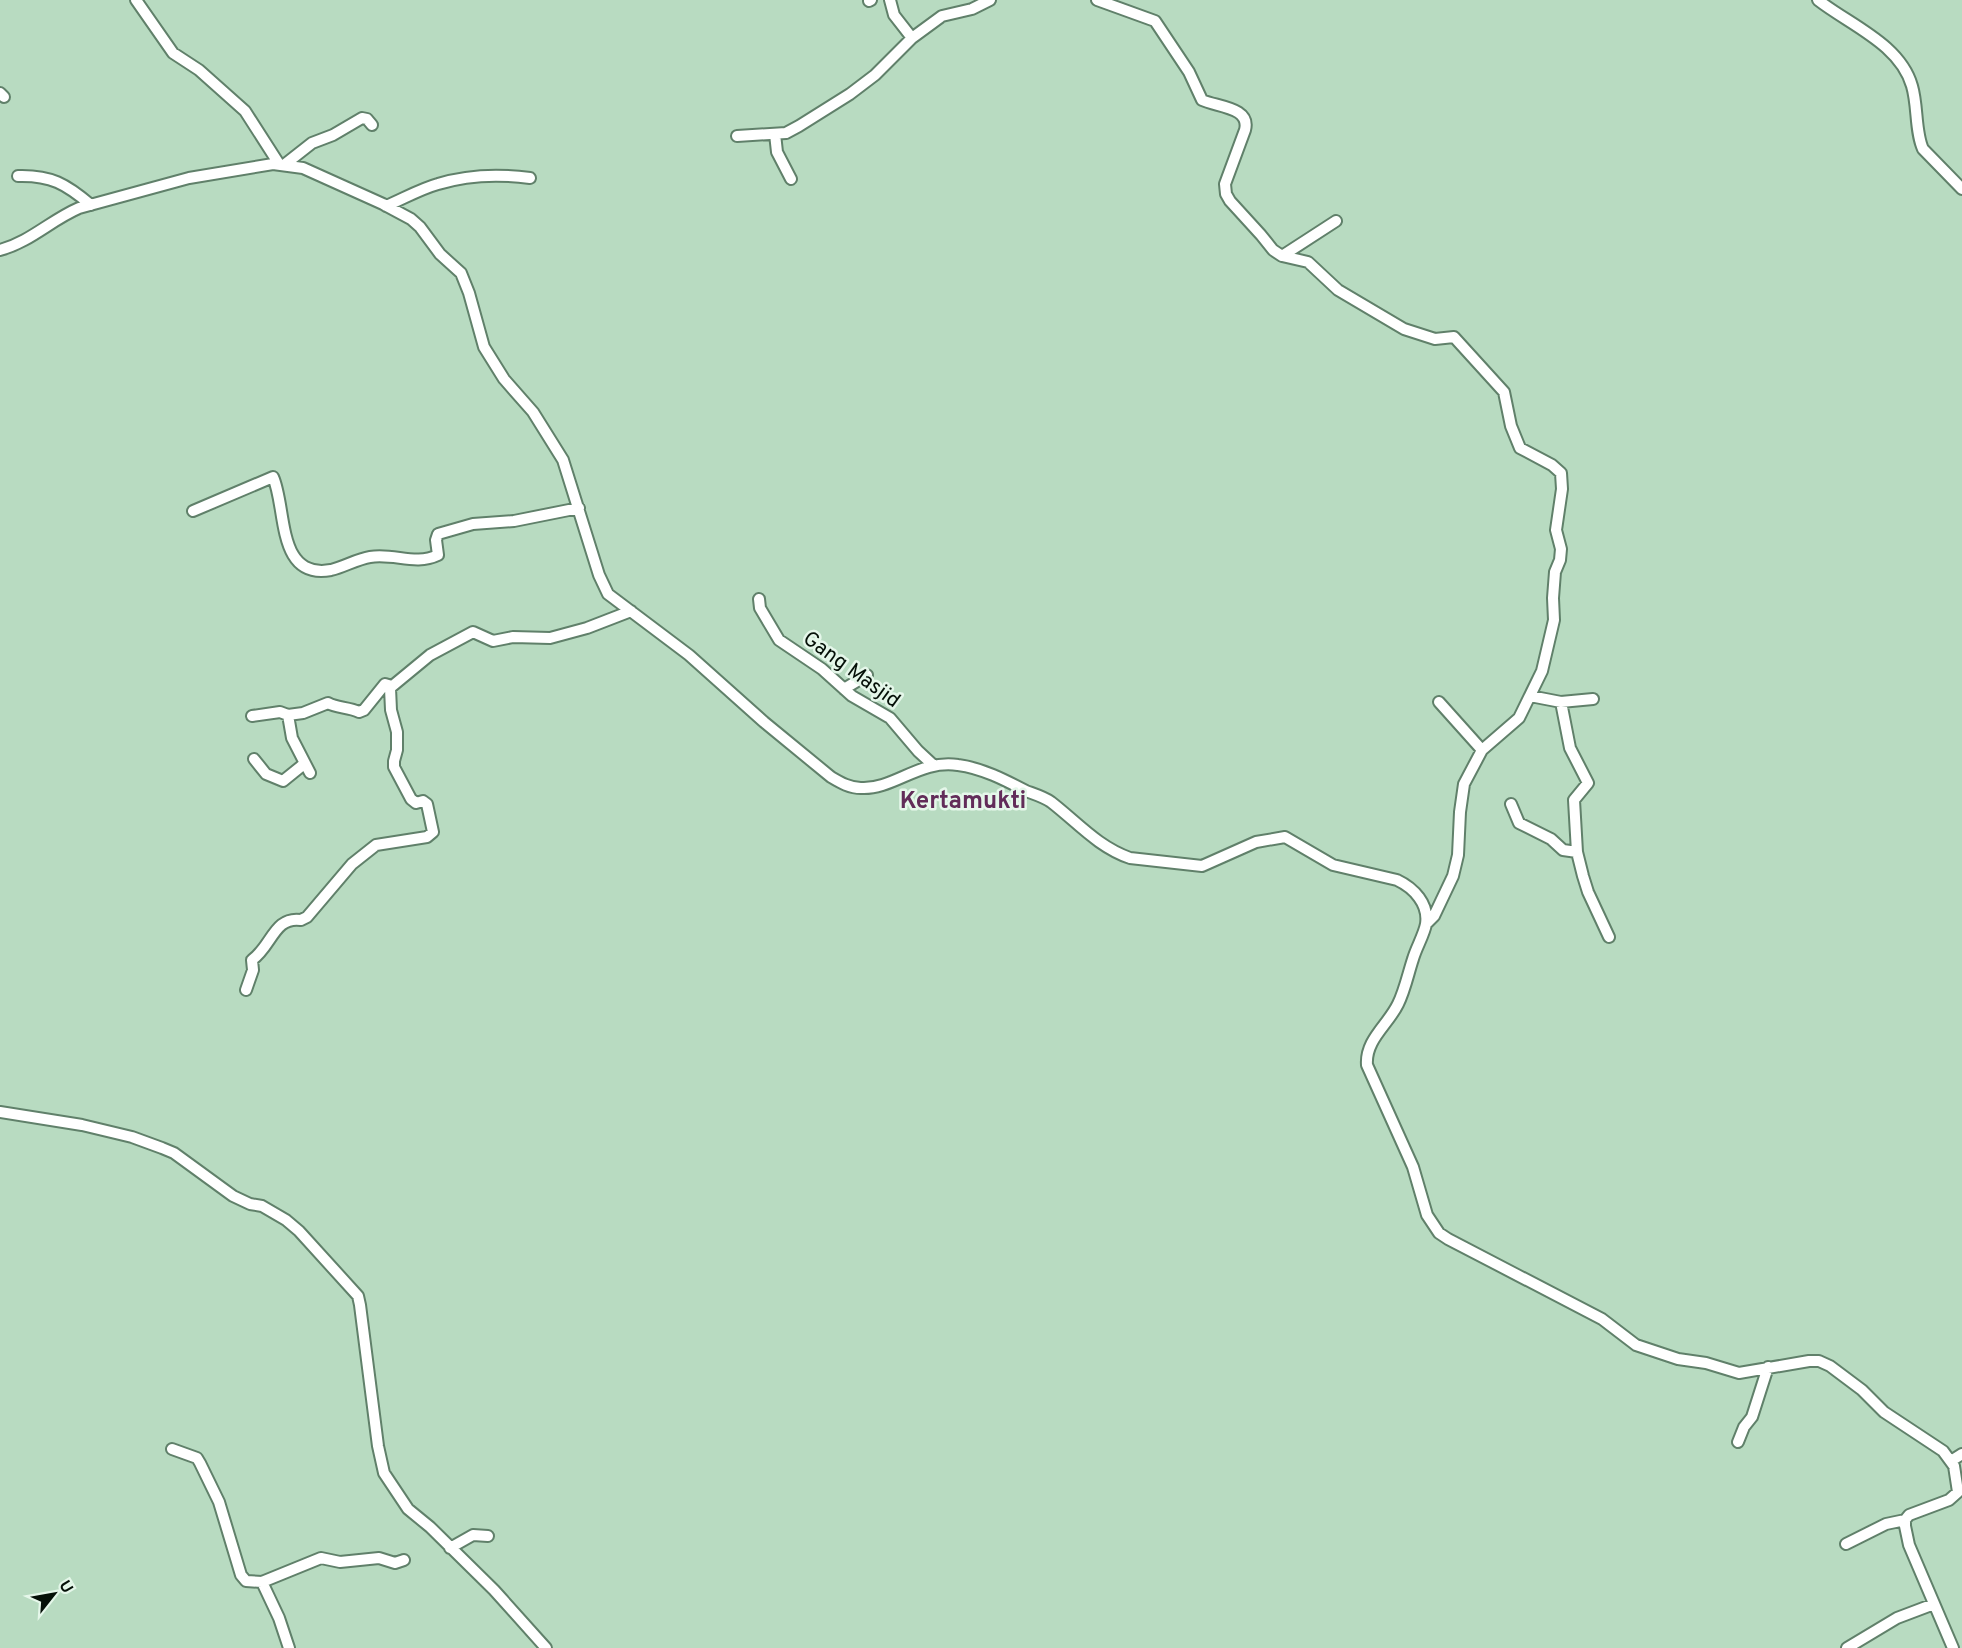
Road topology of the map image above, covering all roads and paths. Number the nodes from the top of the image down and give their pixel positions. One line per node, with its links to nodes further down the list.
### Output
1 (135, 0): 10 (street)
2 (890, 0): 6 (street)
3 (990, 0): 6 (street)
4 (1097, 0): 19 (street)
5 (1818, 0): 14 (street)
6 (912, 39): 8 (street)
7 (372, 125): 10 (street)
8 (775, 134): 9 (street); 13 (street)
9 (737, 136)
10 (282, 165): 15 (street); 16 (street)
11 (18, 176): 15 (street)
12 (530, 178): 16 (street)
13 (791, 179)
14 (1962, 189)
15 (91, 205): 18 (street)
16 (386, 206): 20 (street)
17 (1336, 221): 19 (street)
18 (0, 250)
19 (1282, 255): 27 (street)
20 (579, 508): 21 (street); 23 (street)
21 (193, 511)
22 (759, 599): 26 (street, Gang Masjid)
23 (631, 611): 25 (street); 35 (street)
24 (867, 675): 26 (street)
25 (392, 686): 31 (street); 40 (street)
26 (844, 689): 35 (street, Gang Masjid)
27 (1530, 696): 30 (street); 33 (street)
28 (1593, 699): 30 (street)
29 (1439, 702): 33 (street)
30 (1561, 702): 37 (street)
31 (288, 715): 32 (street); 34 (street)
32 (252, 716)
33 (1482, 750): 38 (street)
34 (254, 759)
35 (932, 764): 38 (street)
36 (1511, 804): 37 (street)
37 (1577, 852): 39 (street)
38 (1426, 924): 42 (street)
39 (1608, 938)
40 (246, 990)
41 (0, 1112): 51 (street)
42 (1768, 1367): 43 (street); 46 (street)
43 (1738, 1442)
44 (172, 1449): 53 (street)
45 (1962, 1454): 46 (street)
46 (1951, 1461): 47 (street)
47 (1959, 1496): 48 (street)
48 (1905, 1520): 50 (street); 54 (street)
49 (488, 1536): 51 (street)
50 (1846, 1544)
51 (450, 1548): 56 (street)
52 (404, 1560): 53 (street)
53 (262, 1582): 55 (street)
54 (1934, 1604): 57 (street); 58 (street)
55 (289, 1648)
56 (546, 1648)
57 (1847, 1648)
58 (1953, 1648)

